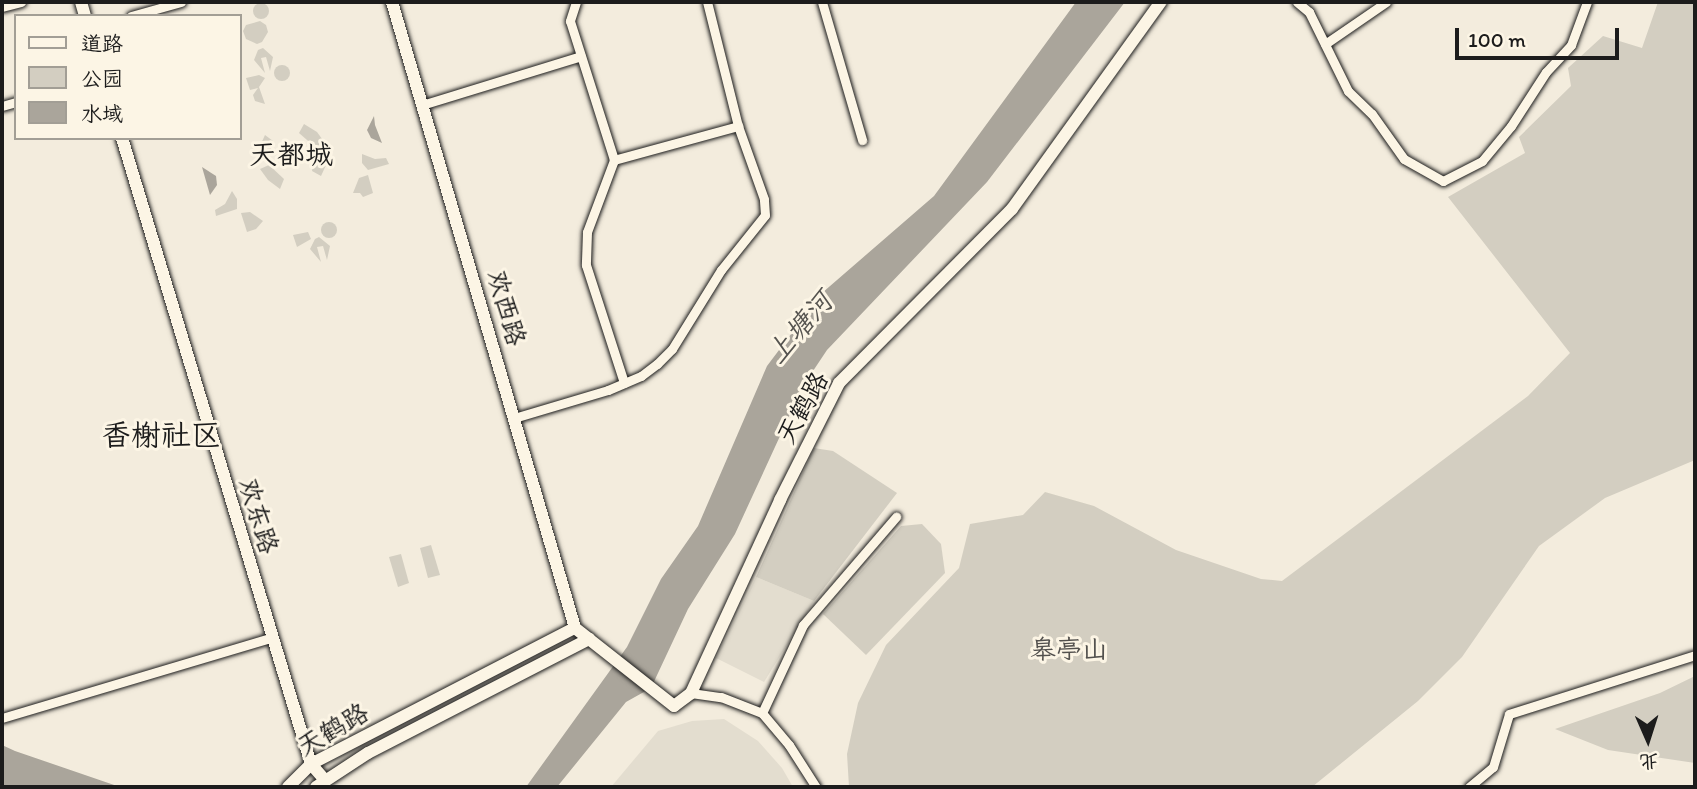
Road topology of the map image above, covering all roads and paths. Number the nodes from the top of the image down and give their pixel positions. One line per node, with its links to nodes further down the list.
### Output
1 (21, 2): 12 (street)
2 (181, 2): 13 (street)
3 (392, 2): 17 (main road, 欢西路)
4 (576, 2): 16 (street)
5 (707, 2): 18 (street)
6 (822, 2): 20 (street)
7 (1160, 2): 14 (main road, 天鹤路)
8 (1171, 2): 14 (main road, 天鹤路)
9 (1297, 2): 15 (street)
10 (1386, 2): 15 (street)
11 (1587, 2): 15 (street)
12 (2, 7)
13 (138, 14)
14 (1150, 20): 29 (main road, 天鹤路)
15 (1325, 44)
16 (581, 56): 17 (street); 21 (street)
17 (422, 104): 23 (main road, 欢西路)
18 (738, 126): 21 (street); 22 (street)
19 (123, 140): 26 (main road, 欢东路)
20 (862, 140)
21 (614, 160): 22 (street)
22 (624, 383): 23 (street)
23 (514, 418): 25 (main road, 欢西路)
24 (896, 517): 30 (street)
25 (575, 628): 27 (main road); 32 (main road, 天鹤路)
26 (271, 638): 31 (street); 32 (main road, 欢东路)
27 (589, 639): 29 (main road); 33 (main road, 天鹤路)
28 (1695, 655): 36 (street)
29 (691, 693): 30 (street)
30 (762, 713): 35 (street)
31 (2, 718)
32 (311, 764): 33 (main road, 欢东路); 34 (main road, 天鹤路)
33 (320, 784)
34 (288, 787)
35 (816, 787)
36 (1469, 787)

